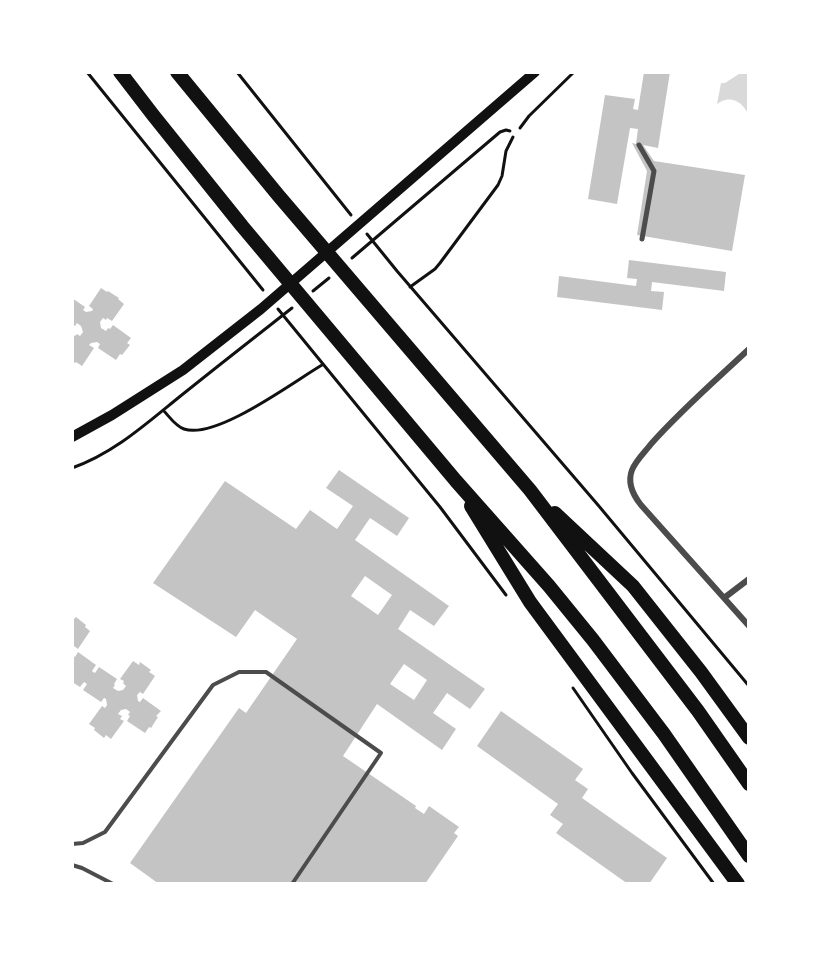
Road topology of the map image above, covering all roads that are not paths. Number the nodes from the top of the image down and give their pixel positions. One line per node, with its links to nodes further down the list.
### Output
1 (120, 72): 8 (highway)
2 (177, 72): 9 (highway)
3 (535, 72): 7 (main road)
4 (639, 145): 5 (street)
5 (642, 239)
6 (749, 349): 11 (street)
7 (72, 437)
8 (456, 481): 16 (highway); 20 (highway)
9 (530, 490): 13 (highway); 14 (highway)
10 (749, 579): 11 (street)
11 (724, 598): 12 (street)
12 (749, 626)
13 (749, 738)
14 (749, 784)
15 (72, 844): 19 (lane)
16 (749, 856)
17 (72, 865): 18 (lane)
18 (113, 884)
19 (292, 884)
20 (738, 884)

